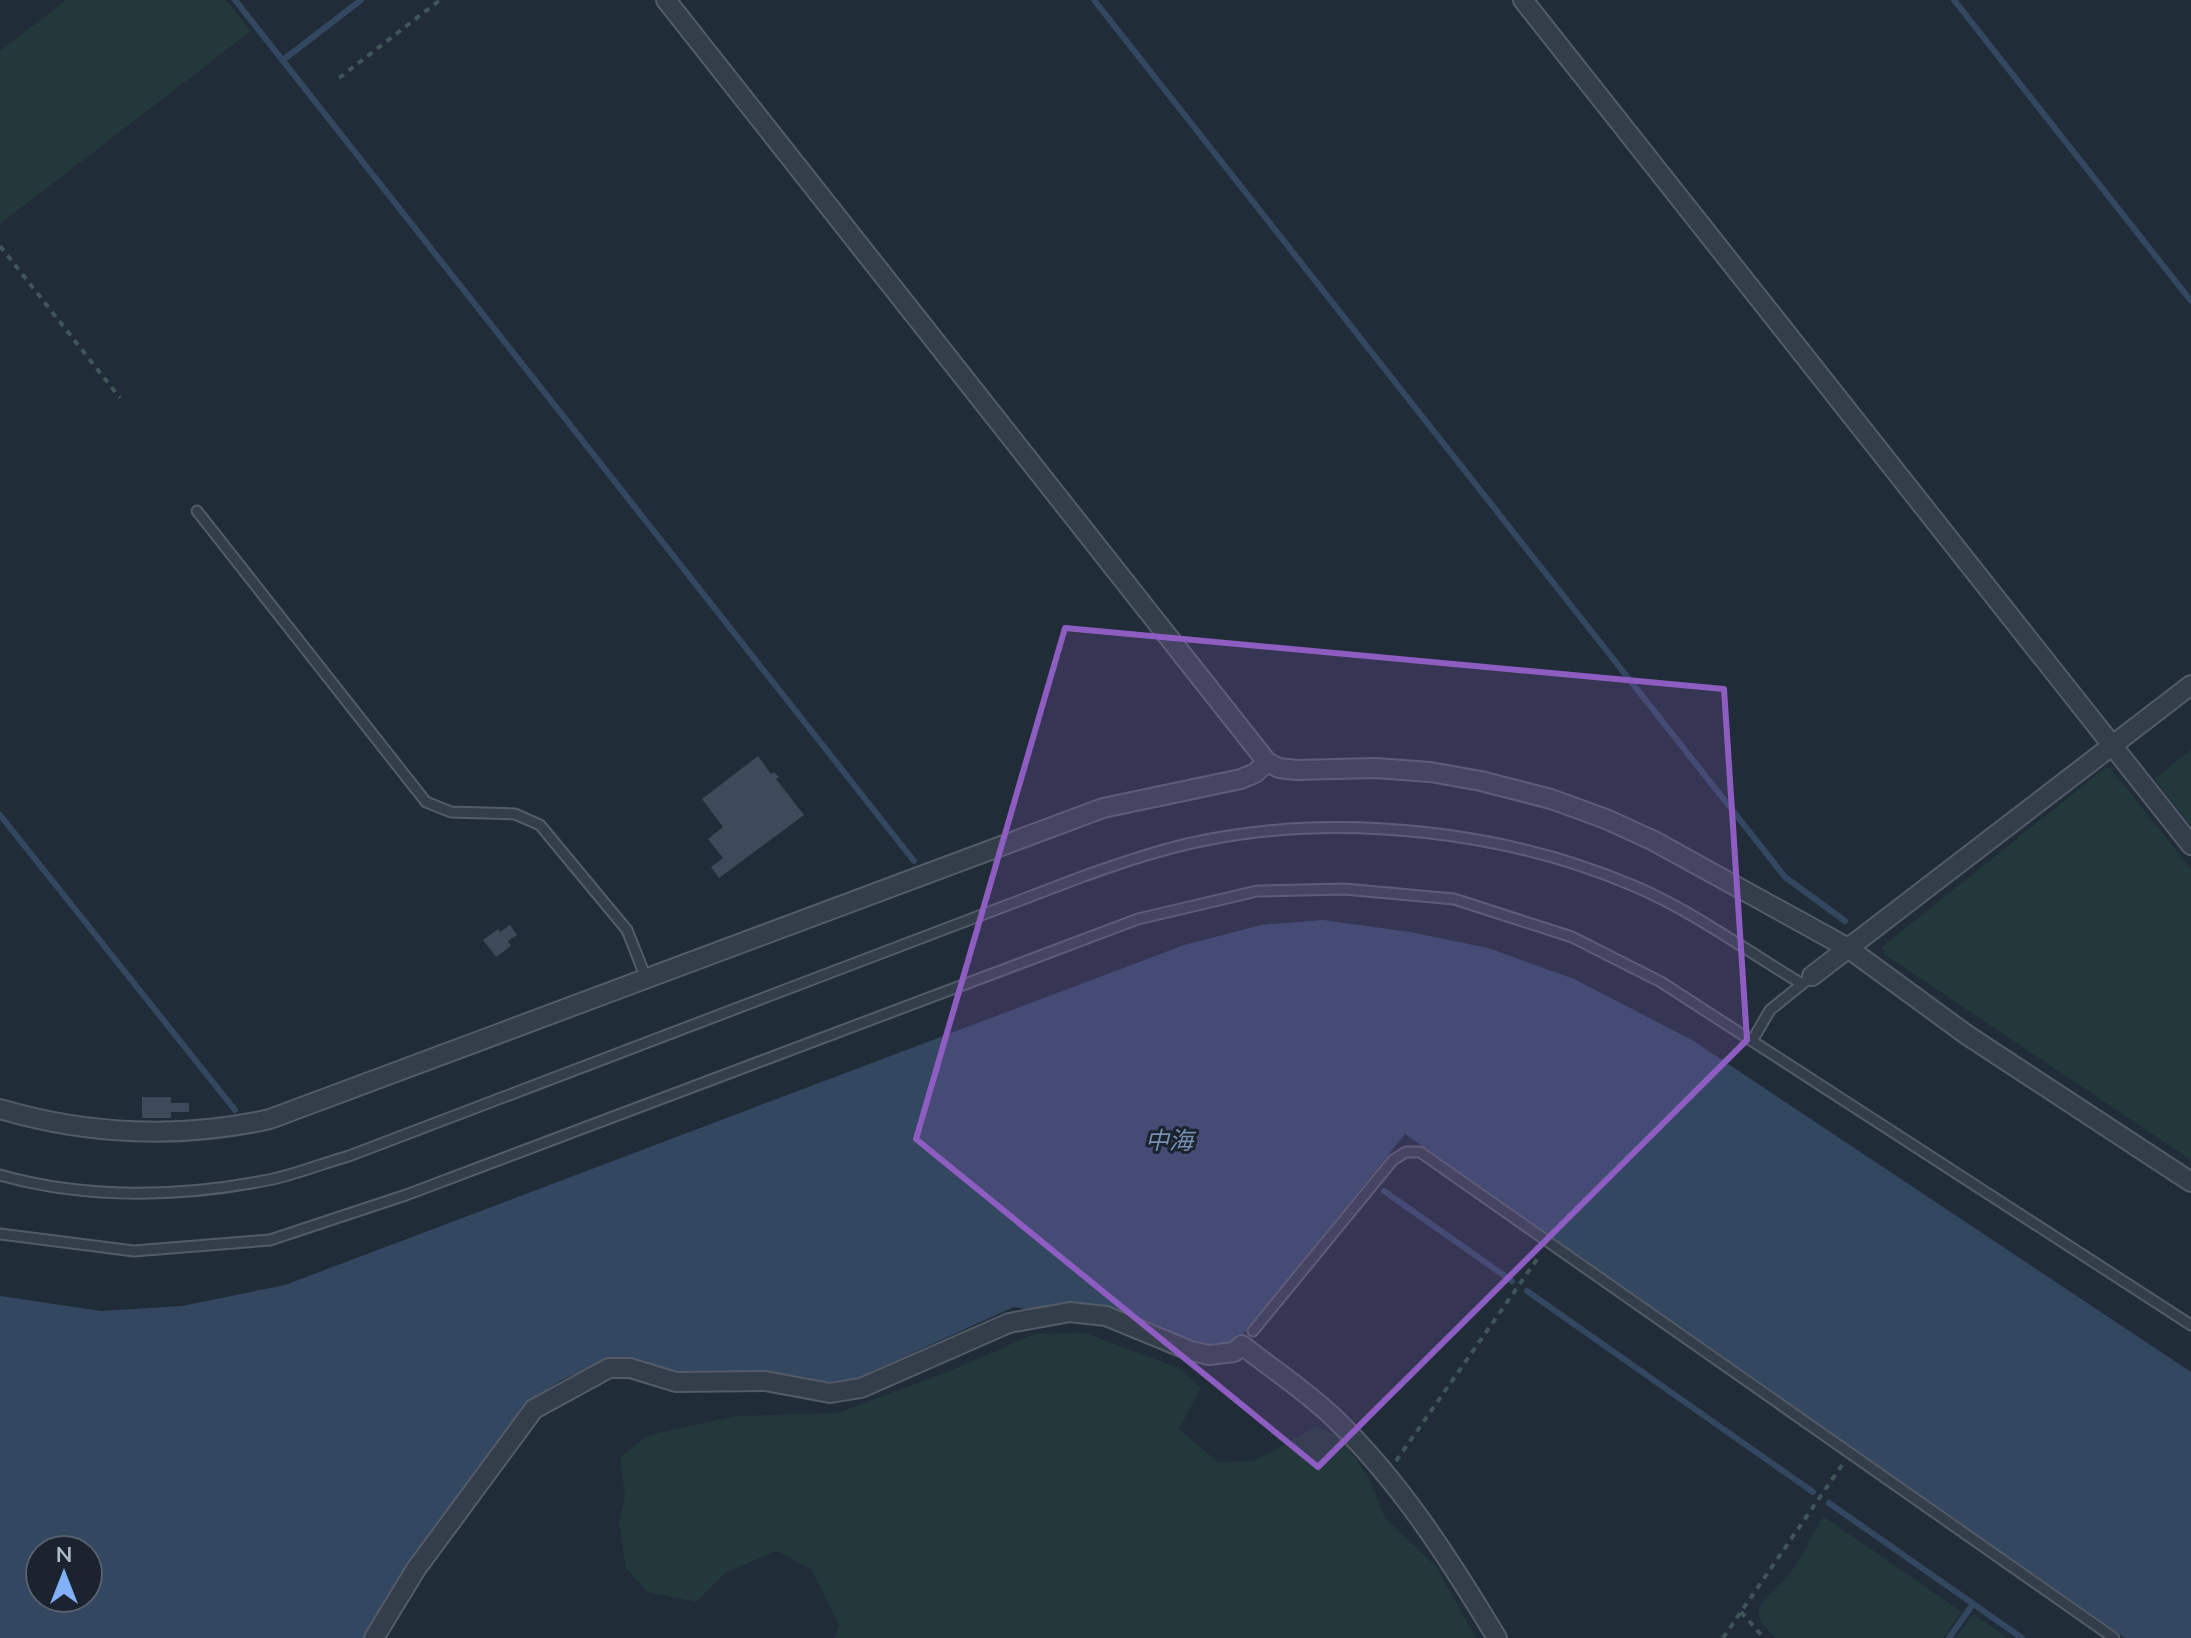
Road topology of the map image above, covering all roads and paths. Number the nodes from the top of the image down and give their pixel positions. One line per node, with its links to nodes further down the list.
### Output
1 (440, 0): 4 (path)
2 (666, 0): 10 (street)
3 (1523, 0): 9 (street)
4 (339, 78)
5 (0, 246): 6 (path)
6 (120, 398)
7 (197, 511): 13 (lane)
8 (2191, 685): 9 (street)
9 (2112, 745): 11 (street); 12 (street)
10 (1267, 762): 12 (street); 13 (street)
11 (2191, 845)
12 (1848, 948): 14 (street); 18 (street)
13 (646, 978): 16 (street)
14 (1807, 980): 15 (lane); 17 (lane)
15 (1752, 1041): 19 (lane); 21 (lane)
16 (0, 1109)
17 (0, 1175)
18 (2191, 1182)
19 (0, 1234)
20 (1549, 1243): 22 (lane); 23 (lane); 24 (path)
21 (2191, 1325)
22 (1247, 1338): 26 (street); 27 (street)
23 (1850, 1454): 25 (path); 30 (lane)
24 (1392, 1466)
25 (1741, 1612): 28 (path); 29 (path)
26 (374, 1638)
27 (1497, 1638)
28 (1723, 1638)
29 (1764, 1638)
30 (2114, 1638)

